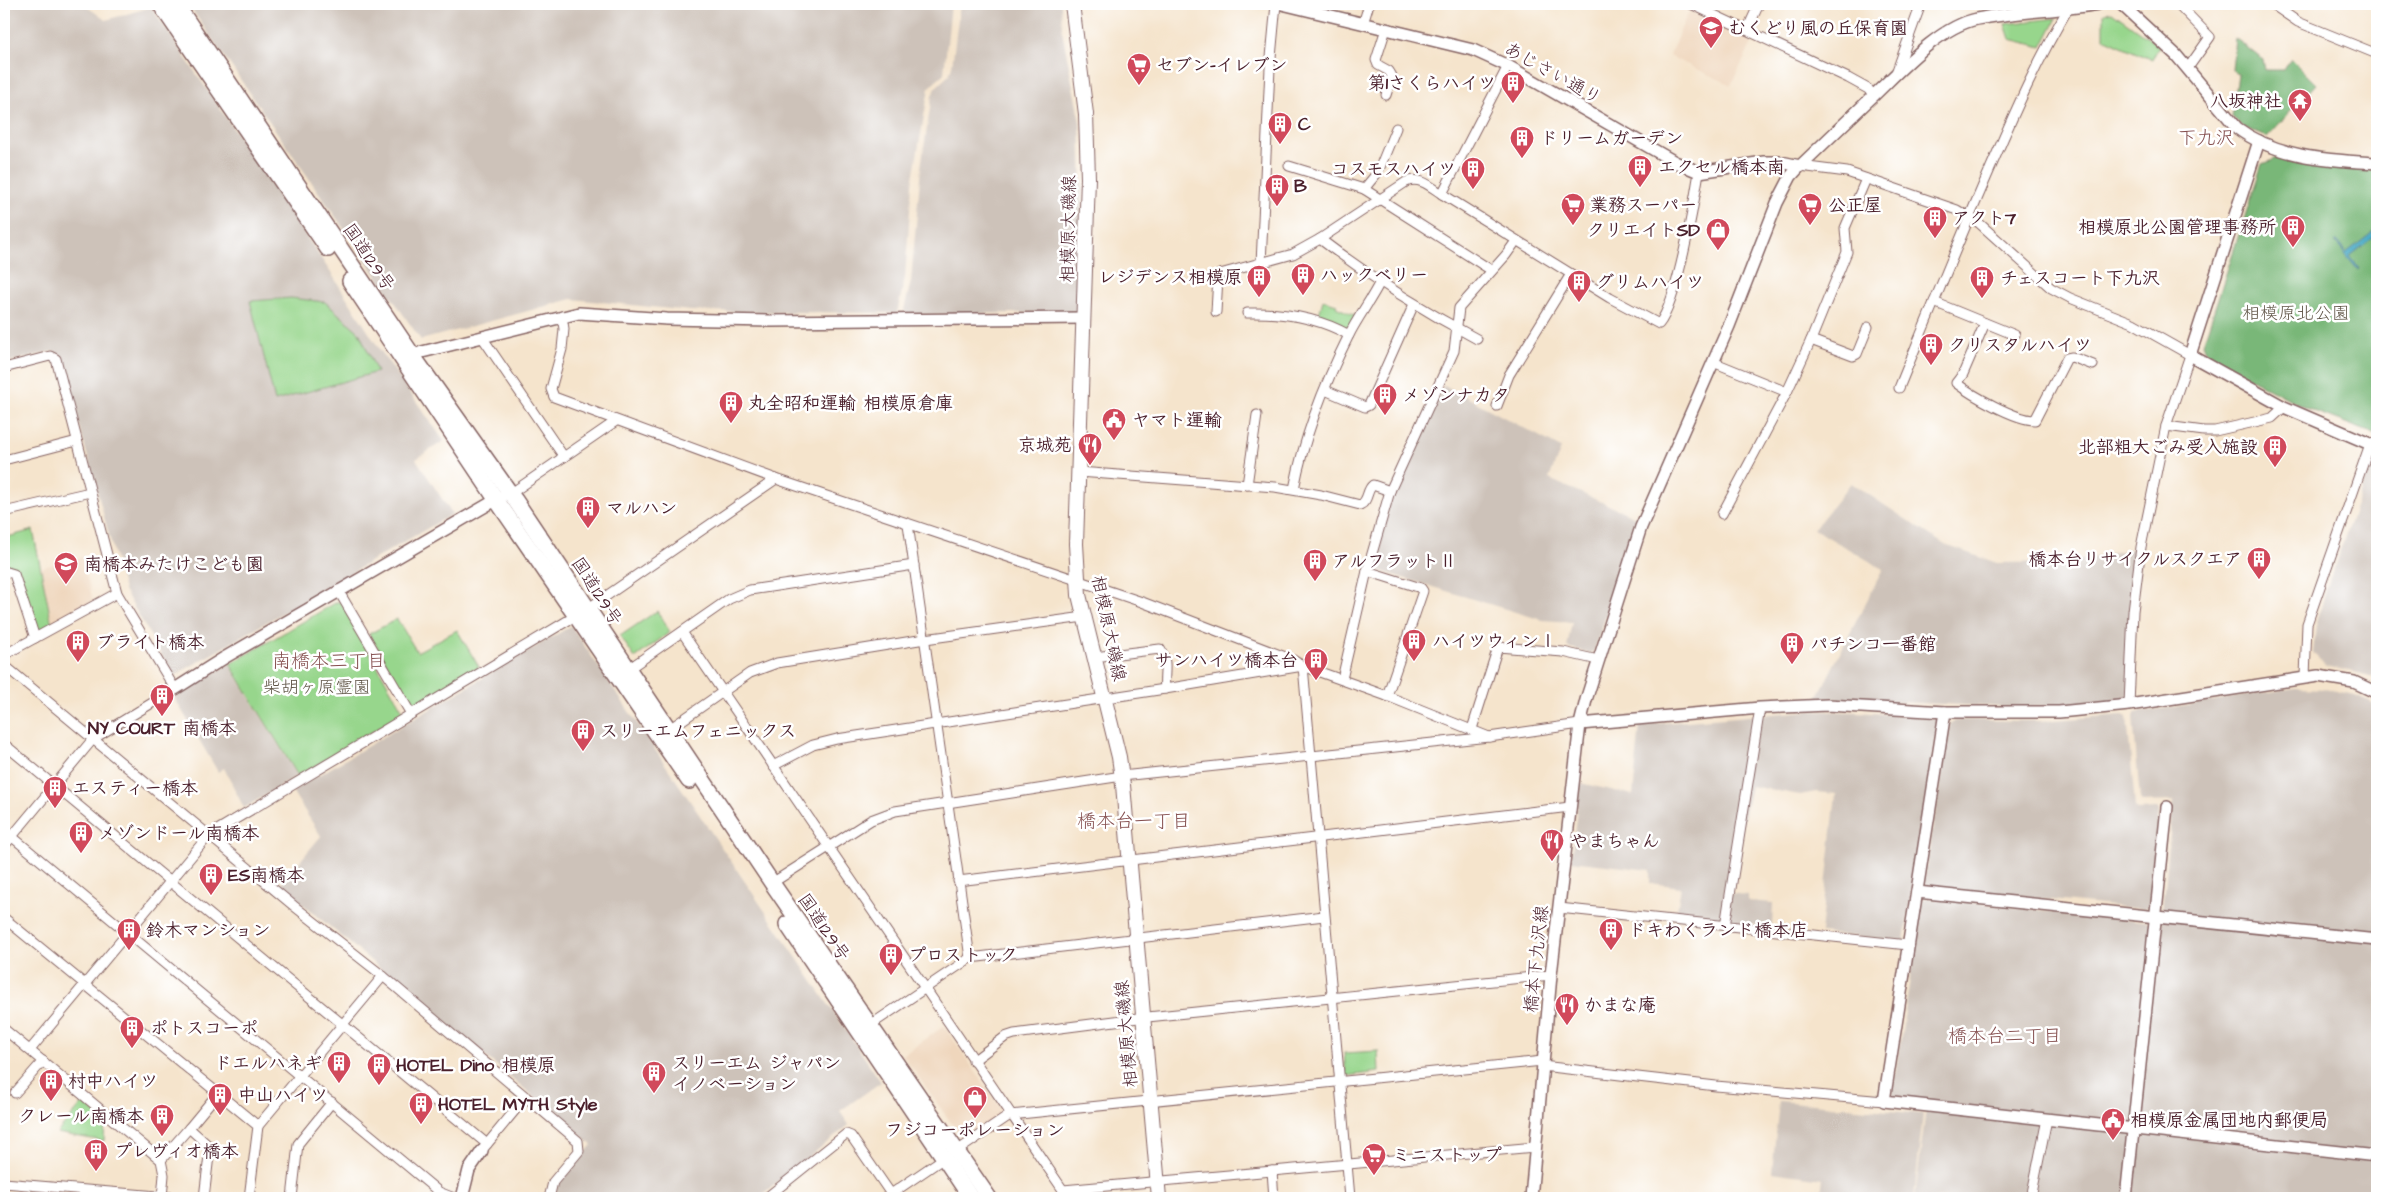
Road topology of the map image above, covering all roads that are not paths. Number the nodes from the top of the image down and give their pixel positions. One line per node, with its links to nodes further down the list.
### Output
1 (160, 4): 57 (highway, 国道129号)
2 (176, 4): 57 (highway, 国道129号)
3 (1072, 4): 47 (main road, 相模原大磯線)
4 (1276, 4): 38 (street)
5 (1282, 4): 16 (street, あじさい通り)
6 (1369, 4): 16 (street)
7 (1691, 4): 14 (street)
8 (1759, 4): 18 (street)
9 (1921, 4): 22 (street)
10 (2098, 4): 15 (street, 橋本下九沢線)
11 (2121, 4): 21 (street)
12 (2178, 4): 21 (street)
13 (2272, 4): 19 (street)
14 (1707, 7): 18 (street)
15 (2068, 9): 22 (street, 橋本下九沢線); 35 (street)
16 (1363, 24): 17 (street, あじさい通り)
17 (1386, 29): 20 (street, あじさい通り); 23 (street)
18 (1747, 30): 24 (street)
19 (2377, 54)
20 (1508, 66): 30 (street, あじさい通り); 33 (street)
21 (2188, 68): 26 (street)
22 (1895, 76): 24 (street, 橋本下九沢線)
23 (1386, 95)
24 (1874, 96): 29 (street, 橋本下九沢線)
25 (1396, 128): 32 (street)
26 (2259, 141): 27 (street); 56 (street)
27 (2377, 163)
28 (1289, 166): 32 (street)
29 (1800, 166): 30 (street); 31 (street); 58 (street, 橋本下九沢線)
30 (1699, 172): 40 (street)
31 (1866, 179): 35 (street); 55 (street)
32 (1364, 189): 34 (street)
33 (1442, 194): 34 (street); 37 (street)
34 (1380, 199): 36 (street); 39 (street)
35 (1969, 216): 42 (street); 56 (street)
36 (1320, 239): 38 (street); 41 (street)
37 (1516, 241): 39 (street); 40 (street)
38 (1261, 264): 44 (street)
39 (1491, 270): 50 (street)
40 (1571, 274): 64 (street)
41 (1380, 282): 43 (street); 51 (street)
42 (1934, 302): 48 (street); 61 (street)
43 (1414, 304): 50 (street); 62 (street)
44 (1216, 312)
45 (1247, 313): 51 (street)
46 (562, 316): 47 (street); 53 (street); 67 (street)
47 (1084, 318): 73 (main road, 相模原大磯線)
48 (1985, 323): 52 (street); 59 (street)
49 (1868, 327): 55 (street)
50 (1456, 328): 54 (street); 77 (street)
51 (1349, 335): 62 (street)
52 (2015, 335)
53 (482, 337): 57 (street); 71 (street)
54 (1477, 339)
55 (1811, 340): 63 (street)
56 (2190, 355): 65 (street); 68 (street)
57 (409, 359): 79 (highway, 国道129号)
58 (1713, 362): 63 (street); 96 (street, 橋本下九沢線)
59 (2092, 365)
60 (4, 368): 69 (street)
61 (1899, 388)
62 (1326, 390): 76 (street)
63 (1787, 392): 81 (street)
64 (1497, 406)
65 (2284, 407): 68 (street); 70 (street)
66 (1257, 416): 75 (street)
67 (616, 421): 71 (street); 74 (street)
68 (2166, 426): 108 (street)
69 (77, 441): 72 (street); 78 (street)
70 (2373, 445): 100 (street)
71 (564, 457): 79 (street)
72 (4, 460)
73 (1078, 472): 75 (street); 86 (main road, 相模原大磯線)
74 (776, 479): 82 (street); 89 (street)
75 (1246, 485): 76 (street)
76 (1294, 489): 77 (street)
77 (1390, 491): 85 (street)
78 (90, 492): 80 (street); 88 (street)
79 (503, 496): 87 (street); 89 (highway, 国道129号)
80 (4, 512)
81 (1722, 514)
82 (908, 524): 83 (street); 86 (street)
83 (914, 565): 91 (street); 93 (street)
84 (4, 571): 92 (street)
85 (1367, 571): 101 (street); 106 (street)
86 (1078, 582): 90 (main road, 相模原大磯線); 98 (street)
87 (338, 590): 102 (street); 111 (street)
88 (117, 593): 92 (street); 102 (street)
89 (582, 613): 99 (highway, 国道129号); 111 (street); 175 (highway, 国道129号)
90 (1084, 617): 93 (street); 95 (main road, 相模原大磯線)
91 (682, 632): 99 (street); 104 (street)
92 (35, 638): 94 (street)
93 (925, 639): 104 (street); 113 (street)
94 (4, 655)
95 (1094, 657): 103 (street); 107 (main road, 相模原大磯線)
96 (1598, 660): 112 (street, 橋本下九沢線); 114 (street)
97 (4, 665): 117 (street)
98 (1303, 666): 101 (street); 103 (street); 119 (street)
99 (627, 670): 115 (highway, 国道129号)
100 (2306, 677): 105 (street); 108 (street)
101 (1342, 679): 106 (street)
102 (175, 689): 117 (street)
103 (1165, 689): 107 (street)
104 (722, 693): 115 (street); 120 (street)
105 (2377, 693)
106 (1387, 696): 114 (street)
107 (1105, 699): 113 (street); 121 (main road, 相模原大磯線)
108 (2129, 706): 110 (street)
109 (1760, 708): 110 (street); 112 (street); 141 (street)
110 (1945, 712): 136 (street)
111 (411, 714): 127 (street)
112 (1580, 724): 116 (street); 124 (street, 橋本下九沢線)
113 (936, 725): 120 (street); 123 (street)
114 (1472, 729): 116 (street)
115 (668, 730): 135 (highway, 国道129号)
116 (1489, 736): 119 (street)
117 (93, 739): 122 (street); 127 (street)
118 (4, 744): 122 (street)
119 (1311, 756): 121 (street); 129 (street)
120 (773, 766): 131 (street)
121 (1122, 776): 123 (street); 132 (main road, 相模原大磯線)
122 (53, 786): 128 (street); 134 (street)
123 (948, 803): 131 (street); 133 (street)
124 (1570, 807): 129 (street); 137 (street, 橋本下九沢線)
125 (2167, 808): 139 (street)
126 (4, 830): 128 (street)
127 (209, 835): 134 (street); 148 (street)
128 (12, 836): 130 (street); 142 (street)
129 (1318, 838): 132 (street); 138 (street)
130 (4, 846)
131 (827, 846): 135 (street); 150 (street)
132 (1130, 860): 133 (street); 143 (main road, 相模原大磯線)
133 (958, 881): 146 (street)
134 (170, 882): 142 (street); 153 (street)
135 (772, 883): 154 (highway, 国道129号)
136 (1917, 892): 139 (street); 145 (street)
137 (1559, 908): 141 (street); 147 (street, 橋本下九沢線)
138 (1324, 916): 143 (street); 151 (street)
139 (2155, 916): 144 (street); 172 (street)
140 (4, 918): 149 (street)
141 (1725, 926): 145 (street)
142 (128, 933): 149 (street); 160 (street)
143 (1137, 938): 146 (street); 152 (main road, 相模原大磯線)
144 (2377, 940)
145 (1908, 945): 167 (street)
146 (970, 958): 150 (street)
147 (1551, 975): 151 (street); 159 (street, 橋本下九沢線)
148 (383, 976): 153 (street); 164 (street)
149 (85, 984): 156 (street); 163 (street)
150 (924, 988): 154 (street); 158 (street)
151 (1332, 998): 152 (street); 161 (street)
152 (1144, 1018): 158 (street); 165 (main road, 相模原大磯線)
153 (341, 1024): 160 (street); 174 (street)
154 (869, 1026): 175 (highway, 国道129号)
155 (4, 1029): 156 (street)
156 (30, 1050): 157 (street)
157 (43, 1060): 162 (street); 177 (street)
158 (973, 1060): 168 (street)
159 (1542, 1064): 161 (street); 167 (street); 173 (street, 橋本下九沢線)
160 (300, 1075): 166 (street); 170 (street)
161 (1340, 1081): 165 (street); 178 (street)
162 (15, 1093)
163 (218, 1093): 170 (street); 171 (street)
164 (526, 1097): 174 (street); 191 (street)
165 (1151, 1100): 168 (street); 180 (main road, 相模原大磯線)
166 (332, 1102): 188 (street); 189 (street)
167 (1884, 1102): 169 (street)
168 (1010, 1115): 175 (street); 182 (street)
169 (2047, 1119): 172 (street); 199 (street)
170 (258, 1126): 187 (street)
171 (189, 1128): 177 (street); 186 (street)
172 (2133, 1128): 176 (street); 200 (street)
173 (1535, 1147): 178 (street); 198 (street, 橋本下九沢線)
174 (484, 1148): 190 (street)
175 (951, 1154): 183 (street); 193 (highway, 国道129号); 194 (highway, 国道129号)
176 (2377, 1156)
177 (162, 1160): 184 (street)
178 (1347, 1164): 179 (street); 197 (street)
179 (1272, 1171): 180 (street); 196 (street)
180 (1158, 1181): 182 (street); 195 (main road, 相模原大磯線)
181 (4, 1183): 184 (street)
182 (1064, 1194)
183 (891, 1196): 192 (street)
184 (162, 1197): 185 (street)
185 (181, 1198)
186 (204, 1198)
187 (249, 1198)
188 (292, 1198)
189 (454, 1198)
190 (462, 1198)
191 (549, 1198)
192 (766, 1198)
193 (971, 1198)
194 (989, 1198)
195 (1159, 1198)
196 (1274, 1198)
197 (1350, 1198)
198 (1531, 1198)
199 (2031, 1198)
200 (2126, 1198)

